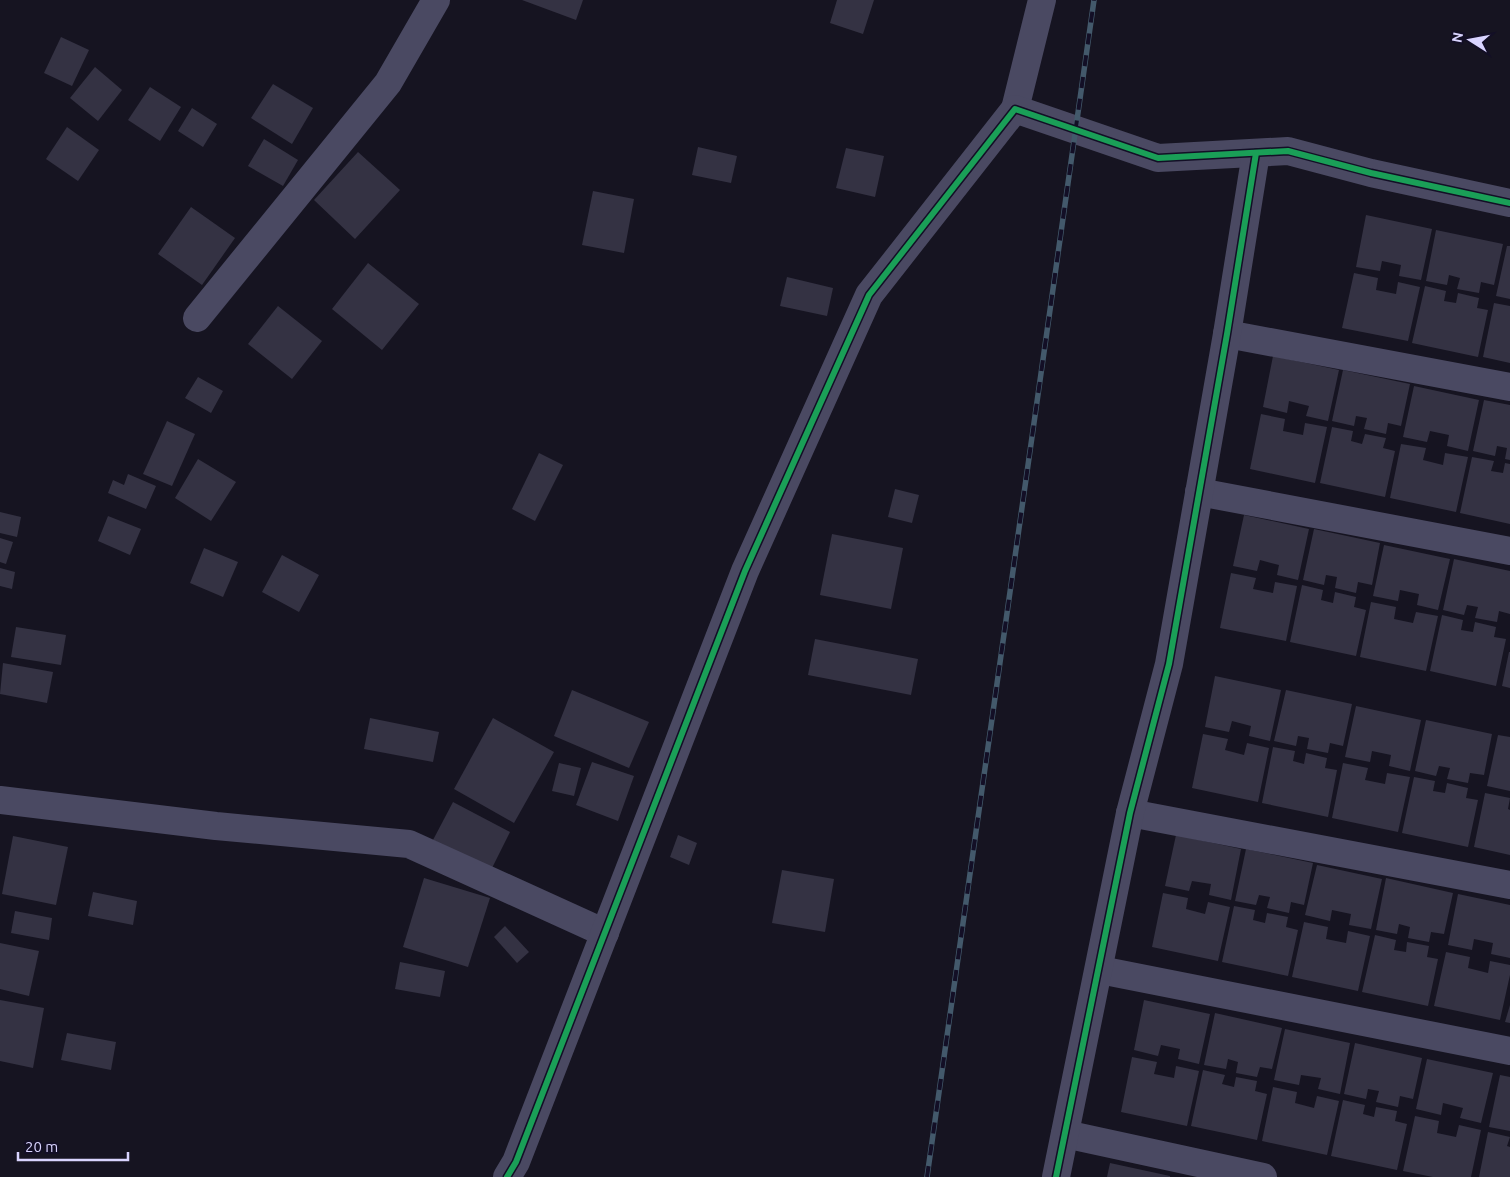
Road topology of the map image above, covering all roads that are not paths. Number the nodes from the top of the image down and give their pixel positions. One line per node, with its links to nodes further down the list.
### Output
1 (436, 0): 6 (street)
2 (1042, 0): 3 (street)
3 (1015, 109): 4 (street); 14 (street)
4 (1256, 153): 5 (street); 7 (street)
5 (1510, 203)
6 (197, 318)
7 (1227, 334): 8 (street); 9 (street)
8 (1510, 387)
9 (1199, 492): 10 (street); 12 (street)
10 (1510, 551)
11 (0, 800): 14 (street)
12 (1130, 813): 13 (street); 15 (street)
13 (1510, 885)
14 (605, 933): 18 (street)
15 (1100, 970): 16 (street); 17 (street)
16 (1510, 1051)
17 (1065, 1134): 19 (street); 20 (street)
18 (508, 1177)
19 (1056, 1177)
20 (1263, 1177)

